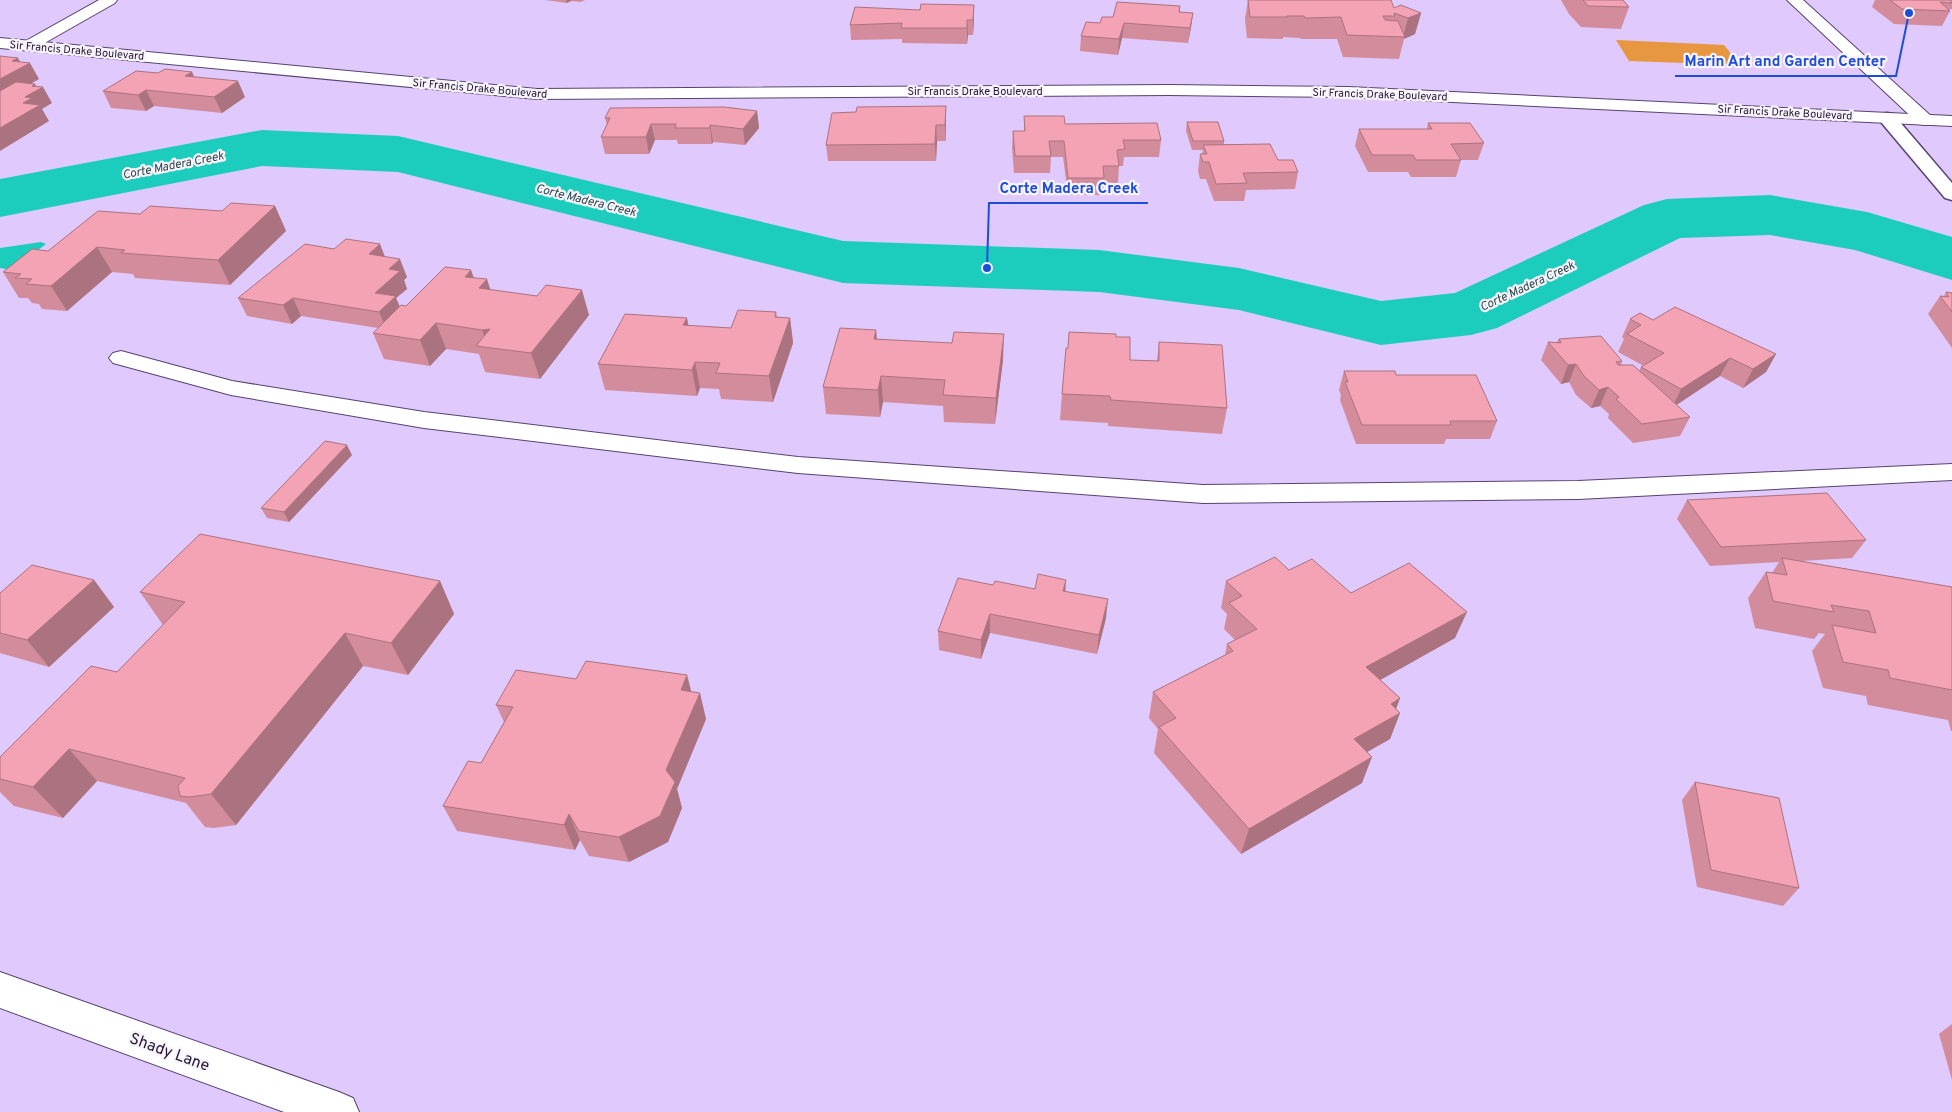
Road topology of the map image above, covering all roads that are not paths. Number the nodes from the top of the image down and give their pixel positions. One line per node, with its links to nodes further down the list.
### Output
1 (110, 0): 4 (main road)
2 (1794, 0): 6 (main road)
3 (0, 43): 4 (main road, Sir Francis Drake Boulevard)
4 (28, 46): 5 (main road, Sir Francis Drake Boulevard)
5 (1887, 118): 6 (main road, Sir Francis Drake Boulevard); 8 (lane)
6 (1925, 120): 7 (main road, Sir Francis Drake Boulevard)
7 (1952, 121)
8 (1952, 194)
9 (121, 358): 10 (main road)
10 (1952, 472)
11 (0, 990): 12 (main road, Shady Lane)
12 (339, 1112)

